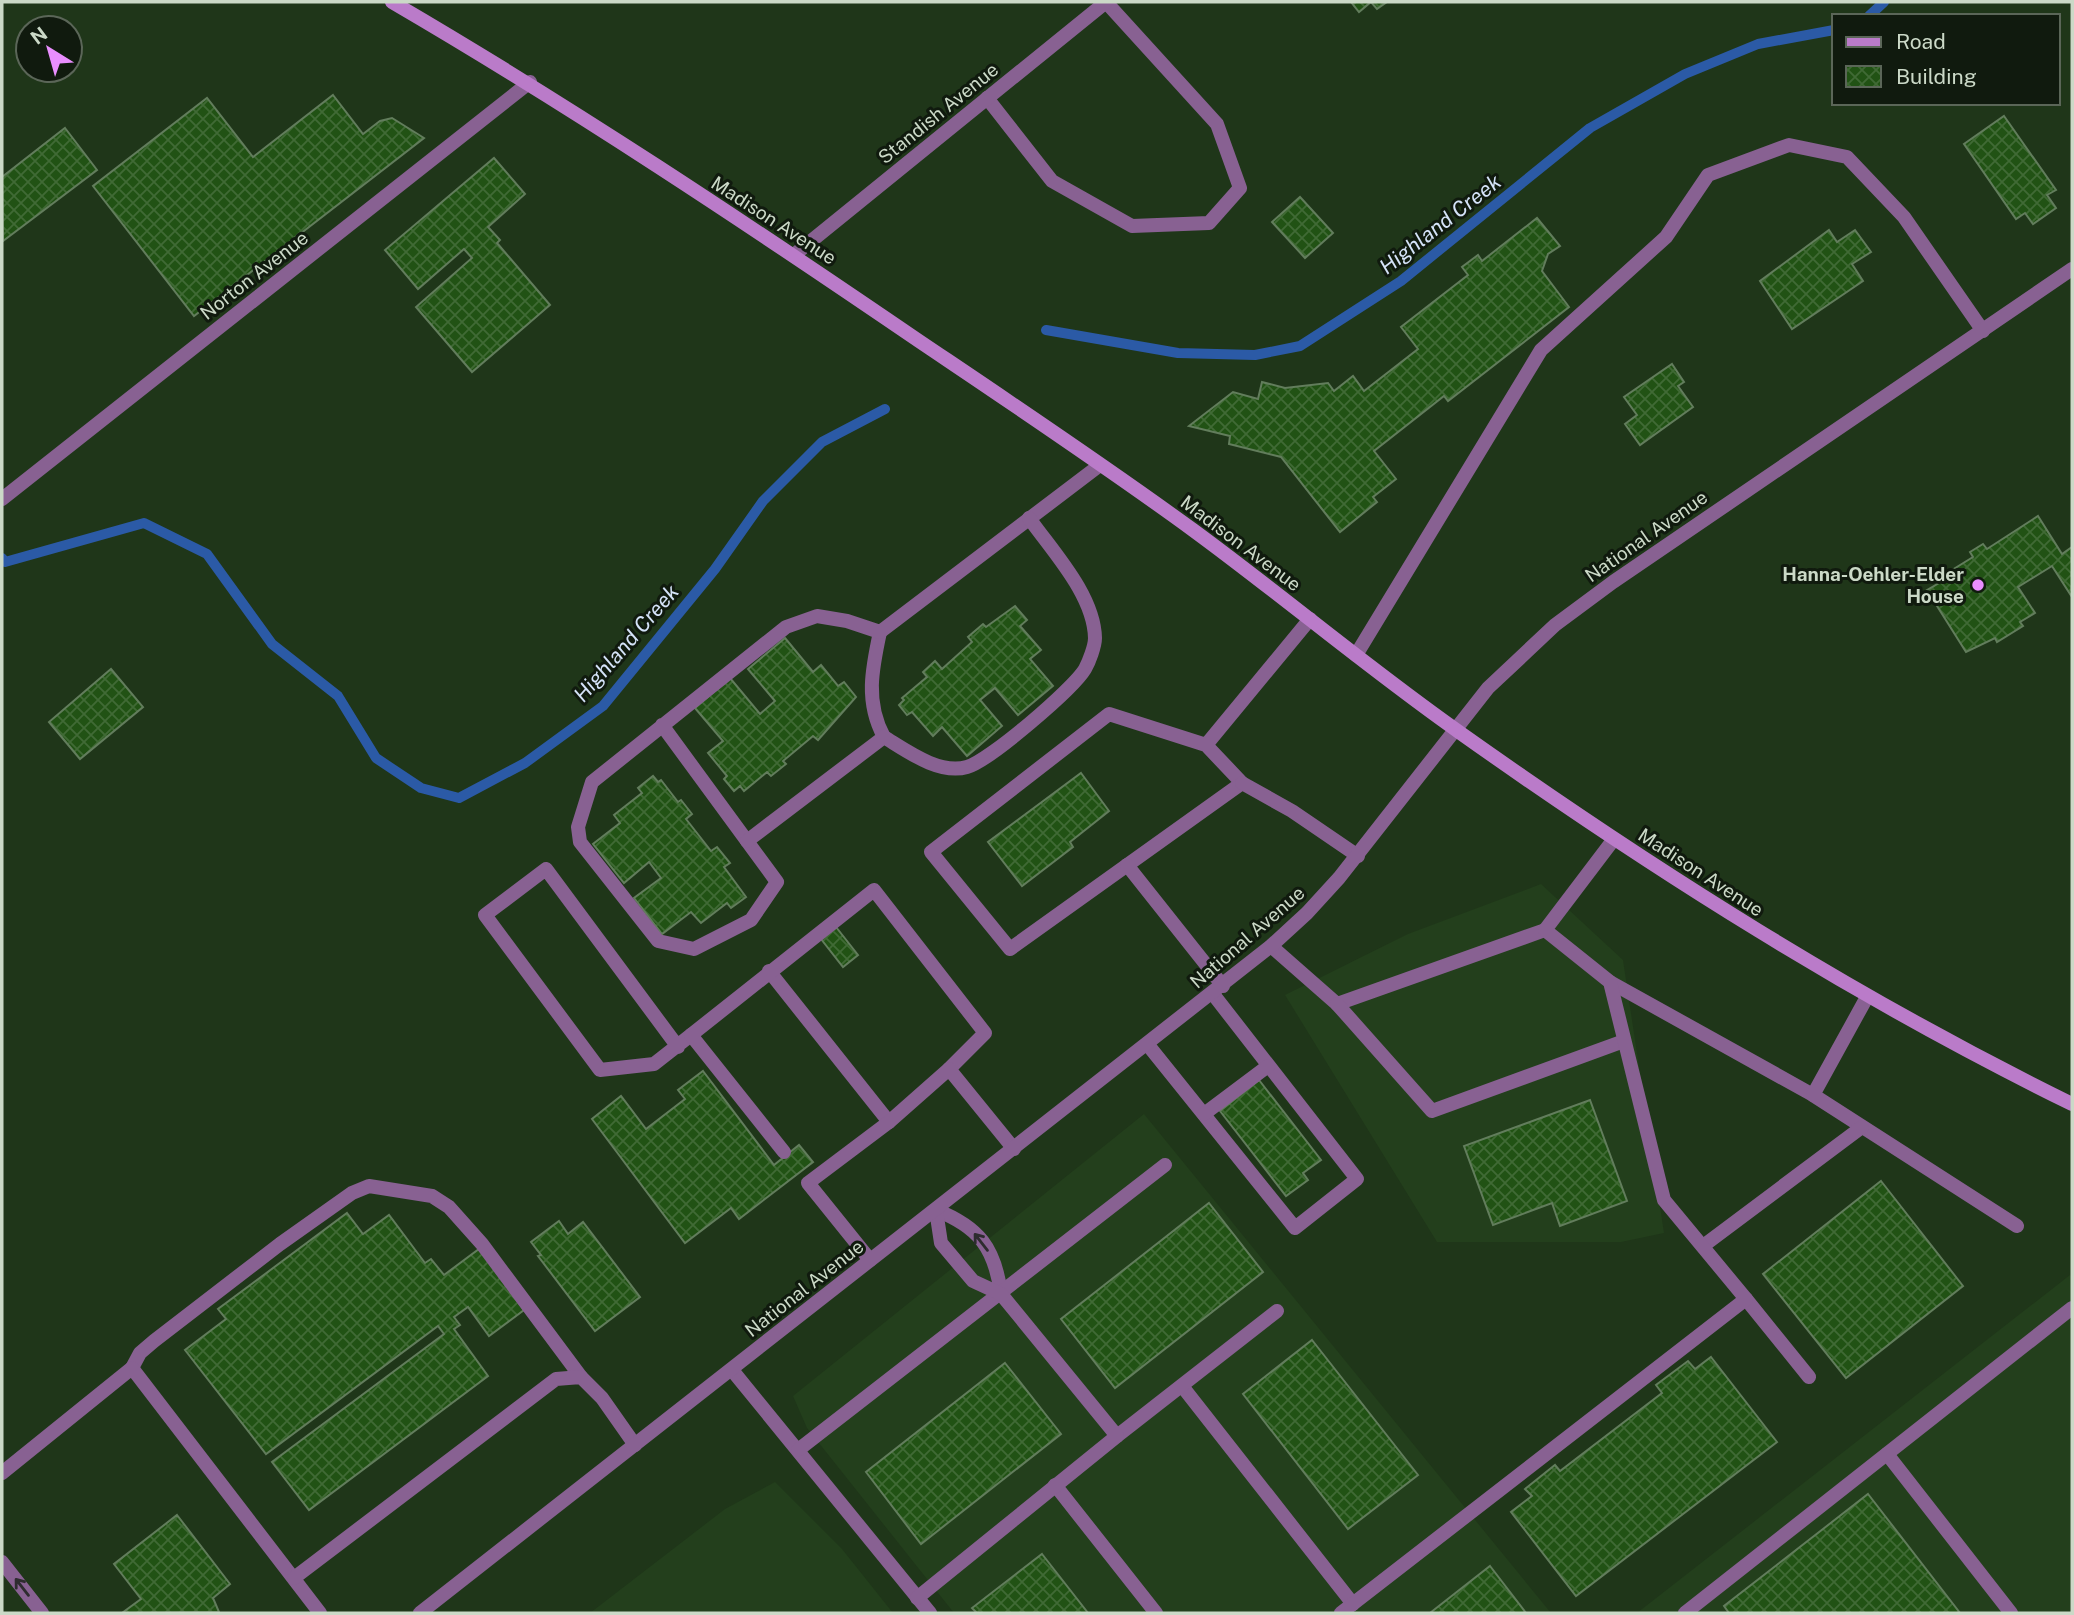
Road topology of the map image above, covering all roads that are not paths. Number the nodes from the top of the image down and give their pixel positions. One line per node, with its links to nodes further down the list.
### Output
1 (392, 2): 3 (main road, Madison Avenue)
2 (1106, 2): 4 (street, Standish Avenue); 4 (street)
3 (530, 82): 5 (main road, Madison Avenue); 9 (street, Norton Avenue)
4 (987, 98): 5 (street, Standish Avenue)
5 (794, 255): 8 (main road, Madison Avenue)
6 (2072, 270): 7 (street, National Avenue)
7 (1983, 331): 13 (street); 15 (street, National Avenue)
8 (1100, 465): 10 (street); 11 (main road, Madison Avenue)
9 (2, 499)
10 (1029, 518): 12 (street); 16 (street)
11 (1310, 619): 13 (main road, Madison Avenue); 17 (street)
12 (880, 632): 14 (street); 16 (street)
13 (1356, 654): 15 (main road, Madison Avenue)
14 (662, 725): 20 (street); 20 (street)
15 (1455, 730): 19 (main road, Madison Avenue); 21 (street, National Avenue)
16 (884, 737): 20 (street)
17 (1206, 745): 18 (street); 22 (street)
18 (1242, 783): 21 (street); 22 (street)
19 (1614, 839): 23 (street); 28 (main road, Madison Avenue)
20 (747, 841)
21 (1358, 856): 24 (street, National Avenue)
22 (1127, 865): 27 (street)
23 (1545, 930): 26 (street); 29 (street)
24 (1271, 946): 27 (street, National Avenue); 29 (street)
25 (769, 971): 30 (street); 35 (street); 39 (street)
26 (1610, 982): 31 (street); 36 (street)
27 (1218, 990): 32 (street, National Avenue); 34 (street)
28 (1867, 998): 36 (street); 37 (main road, Madison Avenue)
29 (1337, 1004): 31 (street)
30 (691, 1035): 33 (street); 42 (street)
31 (1624, 1041): 46 (street)
32 (1149, 1045): 38 (street); 41 (street, National Avenue)
33 (678, 1046): 33 (street)
34 (1268, 1066): 38 (street); 38 (street)
35 (949, 1069): 39 (street); 41 (street)
36 (1813, 1095): 40 (street)
37 (2072, 1104)
38 (1205, 1114)
39 (889, 1122): 47 (street)
40 (1862, 1127): 45 (street); 46 (street)
41 (1014, 1149): 44 (street, National Avenue)
42 (784, 1152)
43 (1164, 1165): 48 (street)
44 (936, 1210): 47 (street, National Avenue); 48 (street); 48 (street, one-way to 44)
45 (2017, 1226)
46 (1703, 1246): 49 (street)
47 (870, 1260): 53 (street, National Avenue)
48 (1001, 1294): 57 (street); 59 (street)
49 (1746, 1298): 55 (street); 66 (street)
50 (1277, 1311): 56 (street)
51 (2071, 1312): 60 (street)
52 (132, 1368): 54 (street); 61 (street); 64 (street)
53 (732, 1370): 58 (street, National Avenue); 59 (street)
54 (581, 1377): 58 (street); 64 (street)
55 (1809, 1377)
56 (1182, 1386): 57 (street); 66 (street)
57 (1118, 1436): 62 (street)
58 (635, 1445): 69 (street, National Avenue)
59 (798, 1450): 65 (street)
60 (1887, 1454): 72 (street); 73 (street)
61 (2, 1473)
62 (1055, 1485): 65 (street); 71 (street)
63 (2, 1562): 67 (street, one-way to 63)
64 (294, 1578): 68 (street)
65 (917, 1598): 70 (street)
66 (1347, 1609)
67 (41, 1613)
68 (320, 1613)
69 (420, 1613)
70 (930, 1613)
71 (1156, 1613)
72 (1685, 1613)
73 (2011, 1613)

